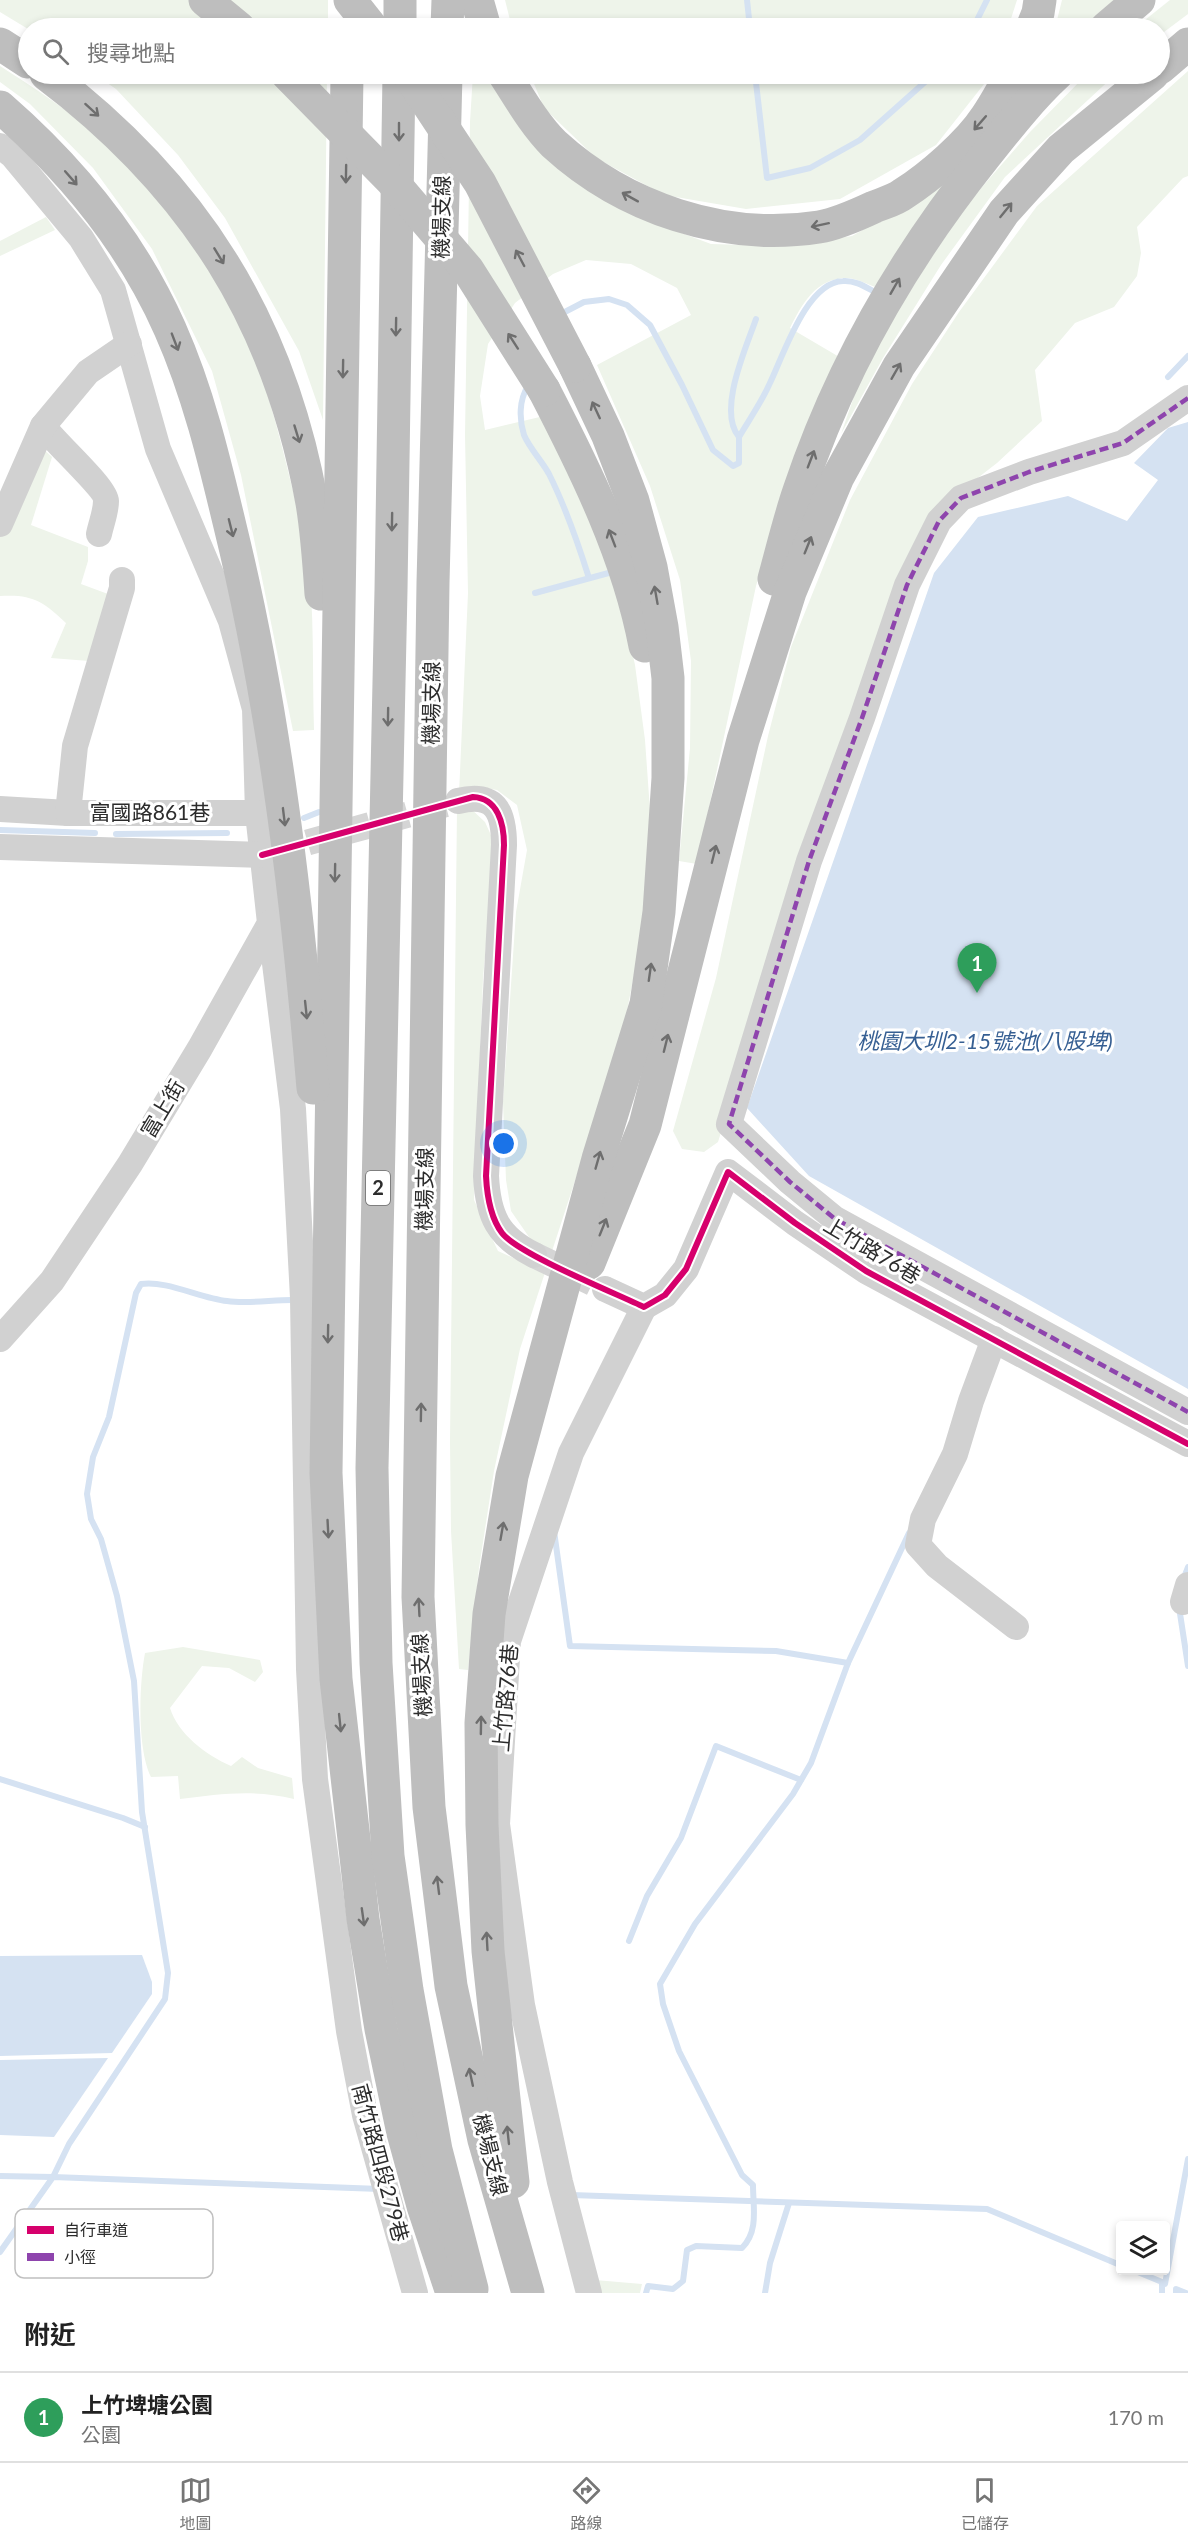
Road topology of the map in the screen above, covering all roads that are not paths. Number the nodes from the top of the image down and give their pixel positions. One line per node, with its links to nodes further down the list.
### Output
1 (205, 0): 8 (highway)
2 (349, 0): 9 (highway); 10 (highway)
3 (400, 0): 11 (highway)
4 (448, 0): 12 (highway)
5 (477, 0): 13 (highway)
6 (1040, 0): 14 (highway)
7 (1139, 0): 15 (highway)
8 (227, 18)
9 (348, 18)
10 (364, 18)
11 (400, 18)
12 (447, 18)
13 (482, 18)
14 (1036, 18)
15 (1118, 18)
16 (0, 44): 18 (highway)
17 (1188, 44): 19 (highway)
18 (18, 56)
19 (1170, 59)
20 (59, 84): 40 (highway, one-way to 40)
21 (297, 84): 39 (highway, one-way to 21, bridge)
22 (348, 84): 40 (highway, one-way to 40)
23 (399, 84): 63 (highway, 機場支線 / 2, one-way to 63)
24 (415, 84): 39 (highway, one-way to 24, bridge)
25 (446, 84): 60 (highway, 機場支線, one-way to 25)
26 (510, 84): 27 (highway, one-way to 26)
27 (1006, 84)
28 (1049, 84): 38 (highway, one-way to 28)
29 (1141, 84): 38 (highway, one-way to 29)
30 (0, 107): 51 (highway, one-way to 51)
31 (0, 146): 32 (street)
32 (129, 344): 34 (street); 45 (street)
33 (1188, 398): 57 (street)
34 (43, 426): 35 (street); 36 (street)
35 (0, 524)
36 (99, 534)
37 (122, 580): 43 (street)
38 (743, 740): 56 (highway, one-way to 38)
39 (668, 778): 56 (highway, one-way to 39)
40 (336, 794): 51 (highway, one-way to 51)
41 (458, 801): 50 (street)
42 (0, 809): 43 (street, 富國路861巷)
43 (68, 813): 44 (street, 富國路861巷)
44 (105, 813): 45 (street, 富國路861巷); 47 (street)
45 (258, 813): 48 (street)
46 (0, 847): 47 (street)
47 (103, 850): 48 (street)
48 (262, 855): 49 (street)
49 (270, 923): 54 (street, 富上街); 61 (street, 南竹路四段279巷)
50 (534, 1255)
51 (329, 1275): 62 (highway, one-way to 62)
52 (605, 1289): 53 (street)
53 (644, 1307): 55 (street, 上竹路76巷); 64 (street, 上竹路76巷)
54 (0, 1339)
55 (994, 1339): 58 (street, 上竹路76巷); 59 (street)
56 (534, 1399): 60 (highway, one-way to 56)
57 (1188, 1412)
58 (1188, 1444)
59 (1016, 1627)
60 (525, 2285)
61 (415, 2293)
62 (452, 2293)
63 (473, 2293)
64 (589, 2293)

